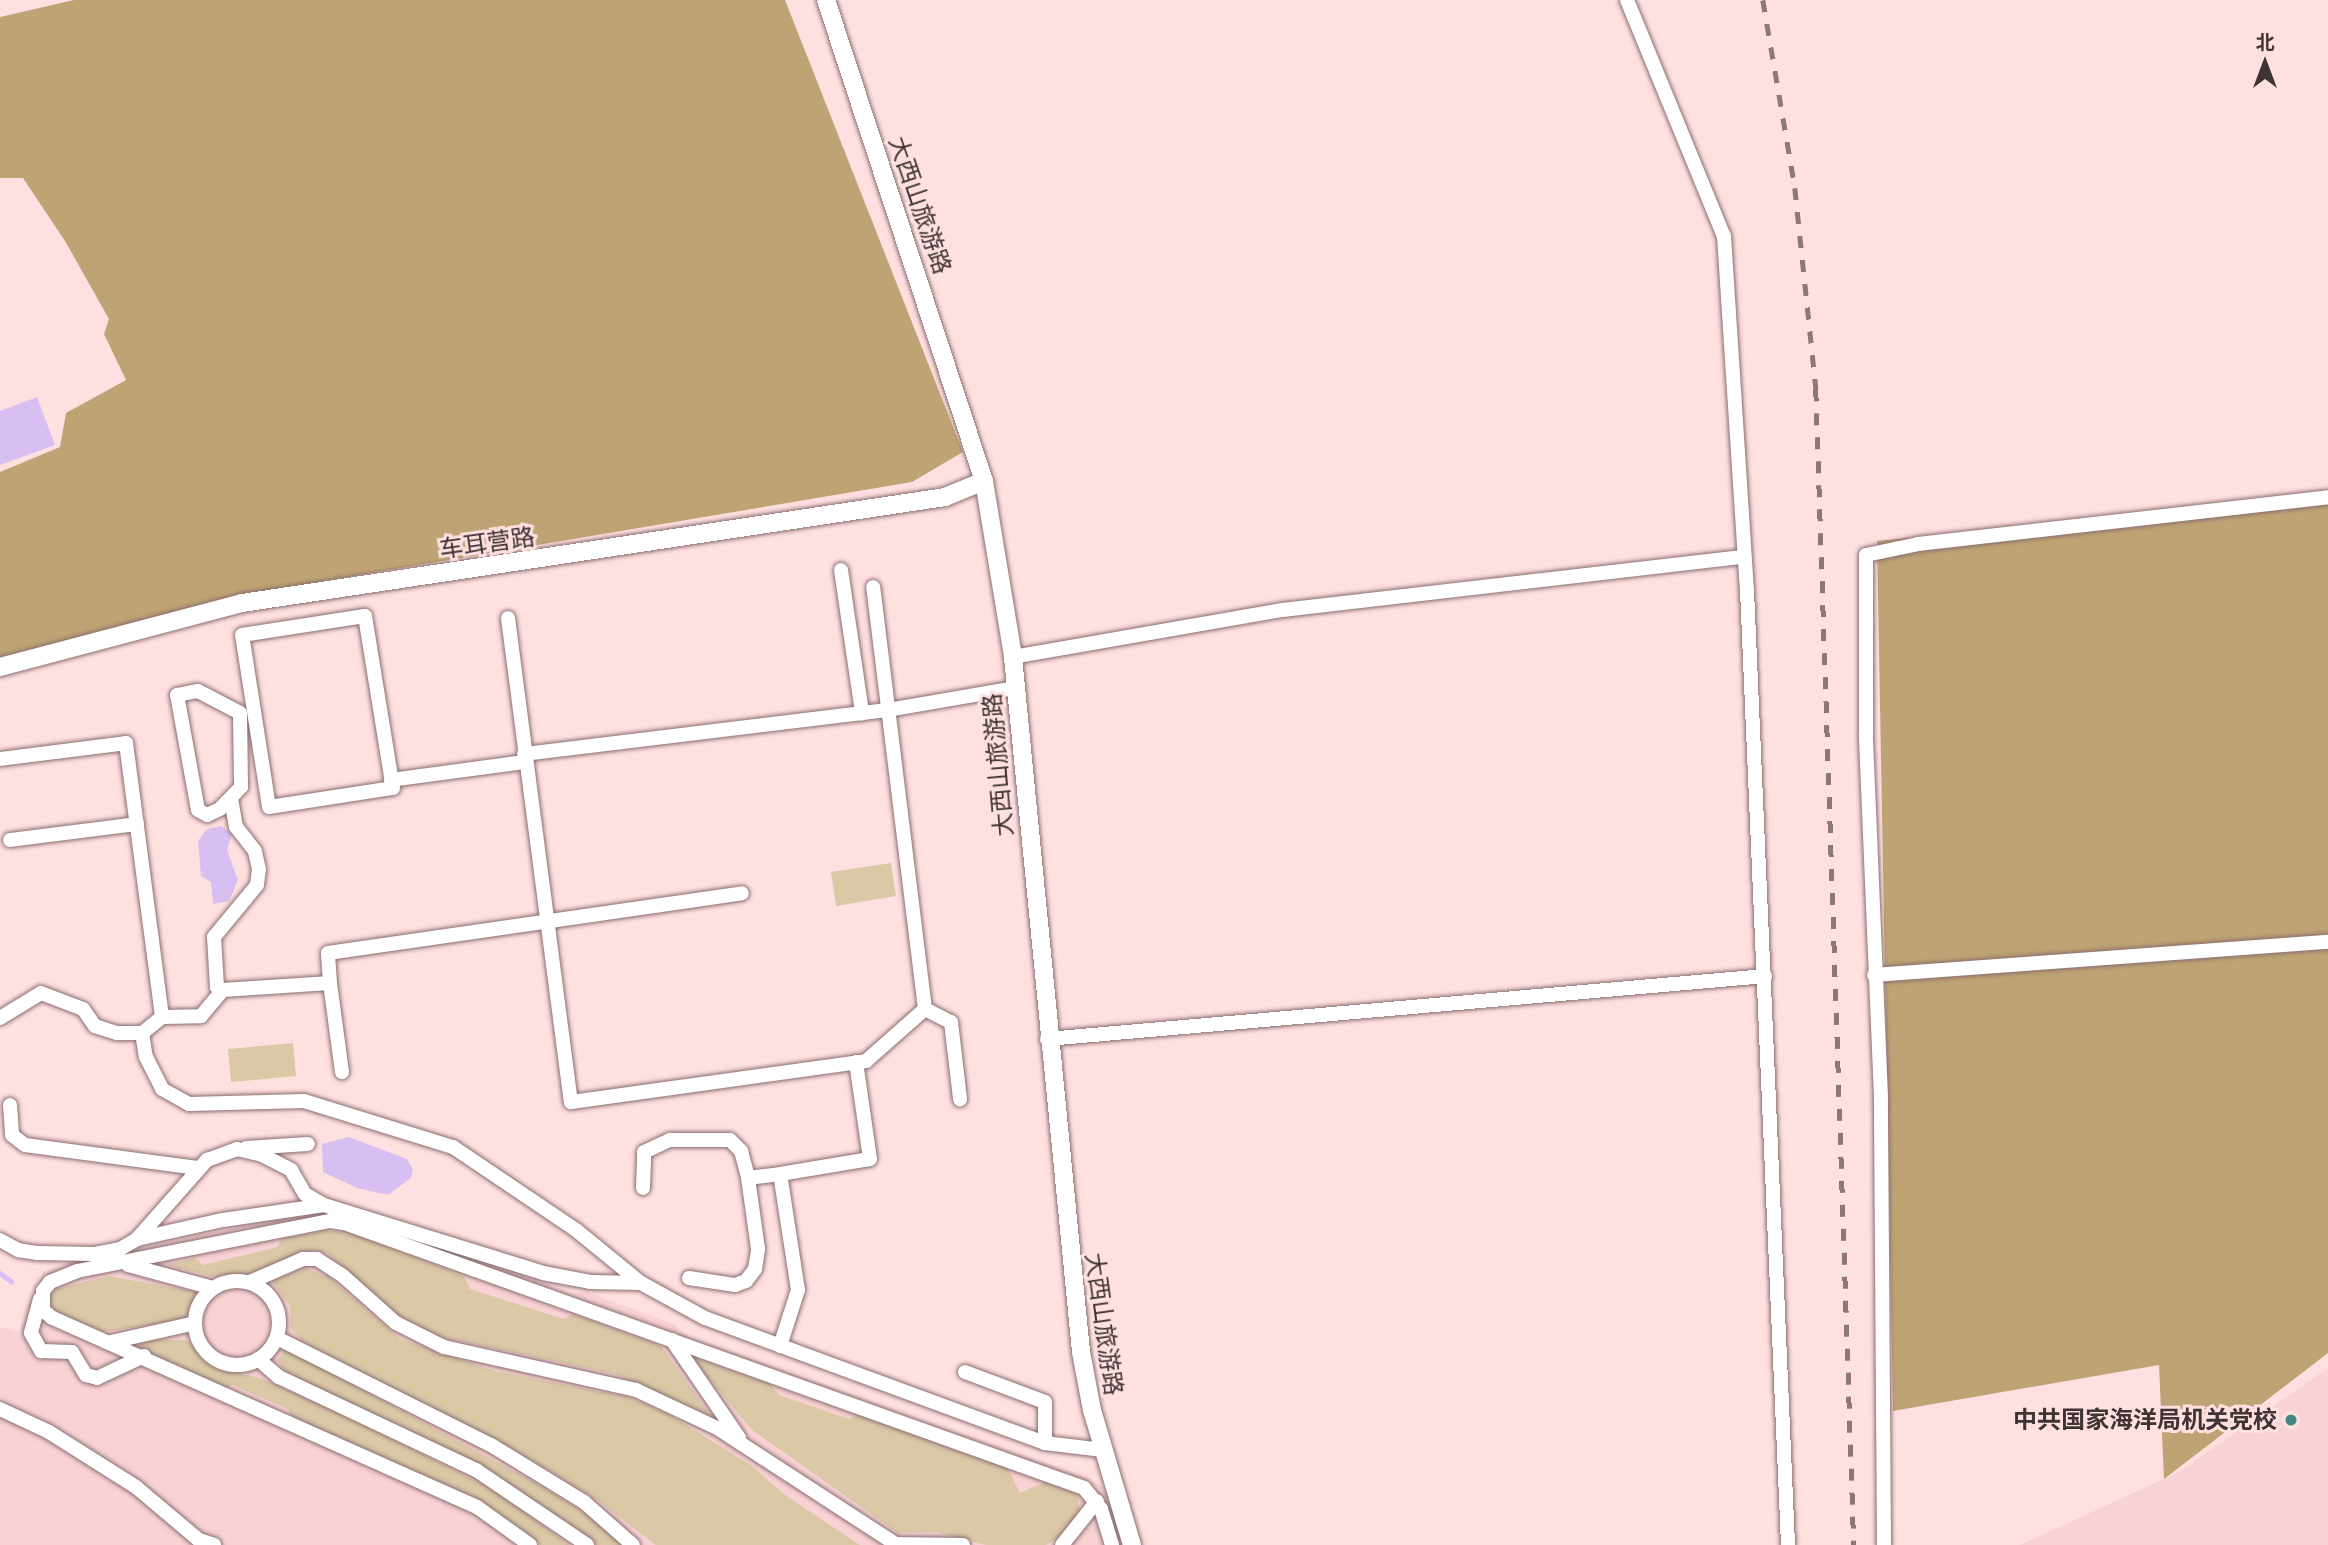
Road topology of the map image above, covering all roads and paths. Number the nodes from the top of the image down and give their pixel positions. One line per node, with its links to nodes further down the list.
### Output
1 (826, 0): 3 (street, 大西山旅游路)
2 (1627, 0): 5 (street)
3 (984, 481): 9 (street, 大西山旅游路); 10 (street, 车耳营路)
4 (2328, 497): 23 (street)
5 (1742, 556): 9 (street); 24 (street)
6 (841, 570): 13 (street)
7 (873, 587): 12 (street)
8 (509, 618): 14 (street)
9 (1013, 657): 11 (street, 大西山旅游路)
10 (0, 667)
11 (1016, 688): 12 (street); 31 (street, 大西山旅游路)
12 (888, 710): 13 (street); 27 (street)
13 (862, 713): 14 (street)
14 (524, 758): 16 (street); 21 (street)
15 (0, 759): 18 (street)
16 (391, 780): 16 (street)
17 (231, 798): 17 (street); 26 (street)
18 (137, 824): 19 (street); 28 (street)
19 (10, 840)
20 (742, 893): 21 (street)
21 (547, 920): 25 (street); 32 (street)
22 (2328, 942): 23 (street)
23 (1874, 975): 76 (street)
24 (1765, 976): 31 (street); 75 (street)
25 (330, 983): 26 (street); 33 (street)
26 (223, 990): 28 (street)
27 (925, 1009): 32 (street); 34 (street)
28 (162, 1017): 30 (street)
29 (0, 1018): 30 (street)
30 (142, 1033): 48 (street)
31 (1047, 1039): 62 (street, 大西山旅游路)
32 (856, 1062): 39 (street)
33 (342, 1072)
34 (960, 1099)
35 (10, 1105): 38 (street)
36 (308, 1144): 37 (street)
37 (237, 1149): 38 (street); 42 (street)
38 (197, 1168): 43 (street)
39 (780, 1174): 40 (street); 55 (street)
40 (748, 1178): 41 (street); 46 (street)
41 (643, 1188)
42 (324, 1205): 43 (street); 48 (street)
43 (137, 1239): 44 (street)
44 (0, 1240)
45 (124, 1264): 49 (street); 50 (street); 53 (street)
46 (689, 1278)
47 (250, 1282): 49 (street); 52 (street); 61 (street)
48 (641, 1283): 55 (street)
49 (212, 1289): 51 (street)
50 (43, 1291): 54 (street); 56 (street)
51 (195, 1323): 54 (street); 57 (street)
52 (277, 1338): 57 (street); 69 (street)
53 (672, 1340): 61 (street); 63 (street)
54 (111, 1342): 56 (street)
55 (780, 1346): 60 (street)
56 (144, 1356): 67 (street)
57 (258, 1359): 68 (street)
58 (965, 1372): 60 (street)
59 (0, 1409): 66 (street)
60 (1045, 1443): 62 (street)
61 (743, 1445): 65 (street)
62 (1103, 1450): 74 (street, 大西山旅游路)
63 (1097, 1501): 64 (street); 73 (street)
64 (1084, 1522): 71 (street); 72 (street)
65 (893, 1544): 70 (street)
66 (214, 1545)
67 (530, 1545)
68 (587, 1545)
69 (633, 1545)
70 (963, 1545)
71 (1062, 1545)
72 (1076, 1545)
73 (1112, 1545)
74 (1132, 1545)
75 (1788, 1545)
76 (1884, 1545)

